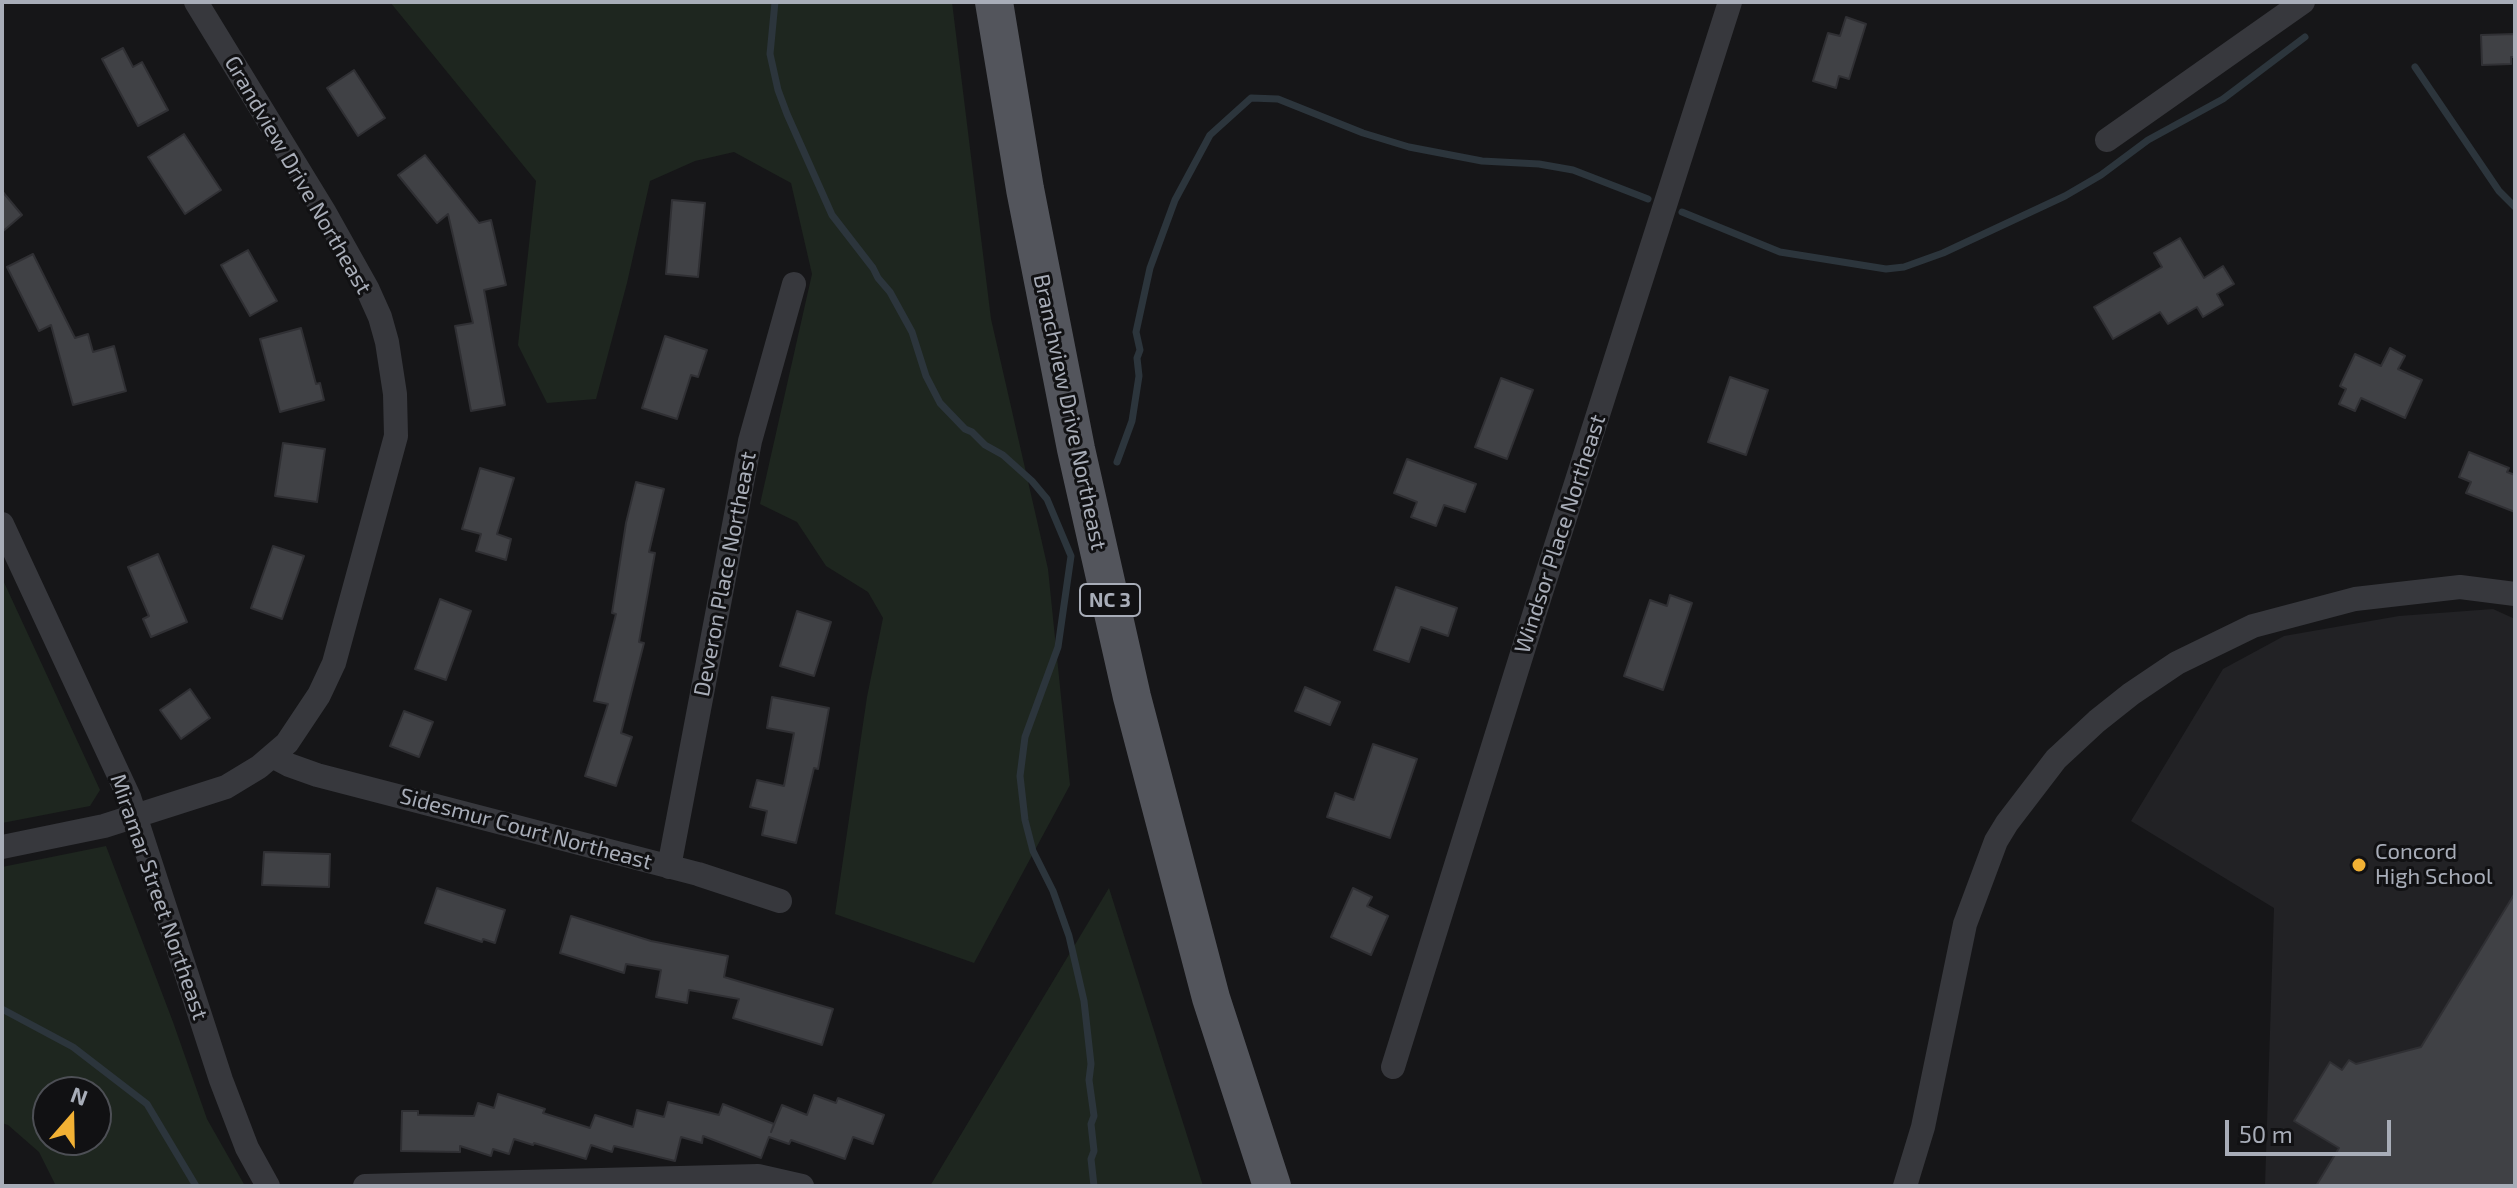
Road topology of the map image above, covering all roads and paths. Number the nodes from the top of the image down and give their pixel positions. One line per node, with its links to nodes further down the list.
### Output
1 (196, 2): 9 (street, Grandview Drive Northeast)
2 (994, 2): 18 (main road, Branchview Drive Northeast / NC 3)
3 (1730, 2): 14 (street, Windsor Place Northeast)
4 (2303, 2): 5 (street)
5 (2107, 140)
6 (794, 284): 12 (street, Deveron Place Northeast)
7 (2, 524): 10 (street, Miramar Street Northeast)
8 (2515, 594): 19 (street)
9 (272, 756): 10 (street, Grandview Drive Northeast); 12 (street, Sidesmur Court Northeast)
10 (136, 816): 11 (street, Grandview Drive Northeast); 15 (street, Miramar Street Northeast)
11 (2, 847)
12 (669, 867): 13 (street, Sidesmur Court Northeast)
13 (780, 901)
14 (1393, 1067)
15 (268, 1186)
16 (365, 1186): 17 (street)
17 (802, 1186)
18 (1272, 1186)
19 (1905, 1186)

